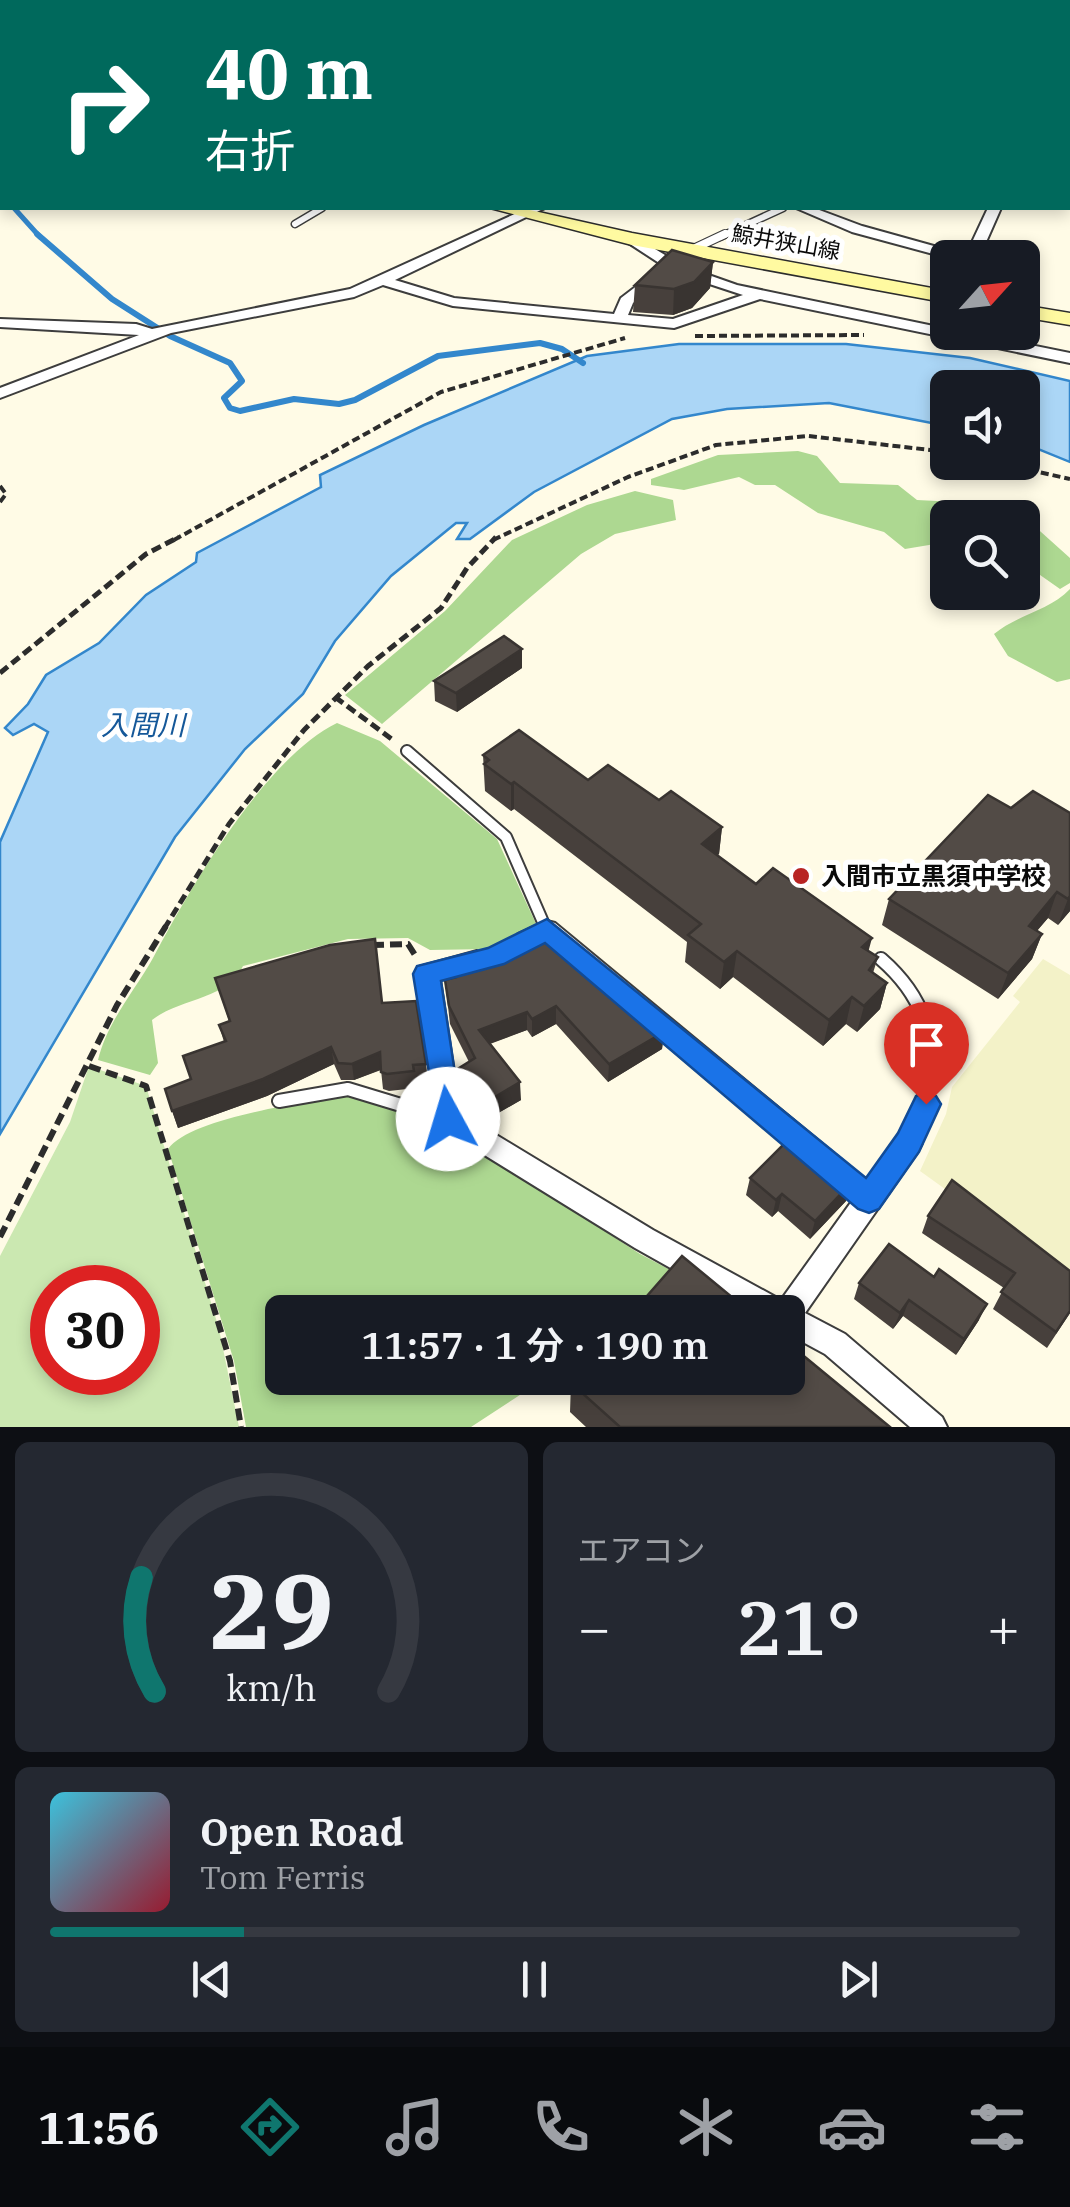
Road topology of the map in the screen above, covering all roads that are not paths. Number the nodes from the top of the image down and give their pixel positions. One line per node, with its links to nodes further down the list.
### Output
1 (319, 210): 6 (lane)
2 (779, 210): 10 (lane)
3 (808, 210): 9 (street)
4 (993, 210): 8 (street)
5 (530, 211): 7 (main road, 鯨井狭山線); 12 (street)
6 (295, 224)
7 (632, 239): 10 (main road, 鯨井狭山線); 11 (street)
8 (980, 240)
9 (930, 249)
10 (691, 250): 14 (main road, 鯨井狭山線)
11 (670, 265): 13 (street); 17 (street)
12 (384, 281): 17 (street); 20 (street)
13 (762, 294): 17 (street); 19 (street)
14 (930, 294)
15 (1040, 314): 16 (main road)
16 (1070, 319)
17 (619, 320)
18 (0, 323): 20 (street)
19 (930, 330)
20 (150, 334): 23 (street)
21 (1029, 350): 22 (street)
22 (1070, 358)
23 (0, 393)
24 (406, 751): 25 (lane)
25 (547, 930): 28 (street); 30 (street)
26 (881, 959): 29 (lane)
27 (279, 1101): 28 (lane)
28 (448, 1119): 31 (street)
29 (909, 1142): 30 (street)
30 (869, 1199): 32 (street)
31 (744, 1295)
32 (803, 1295)
33 (805, 1326): 34 (street)
34 (932, 1427)

